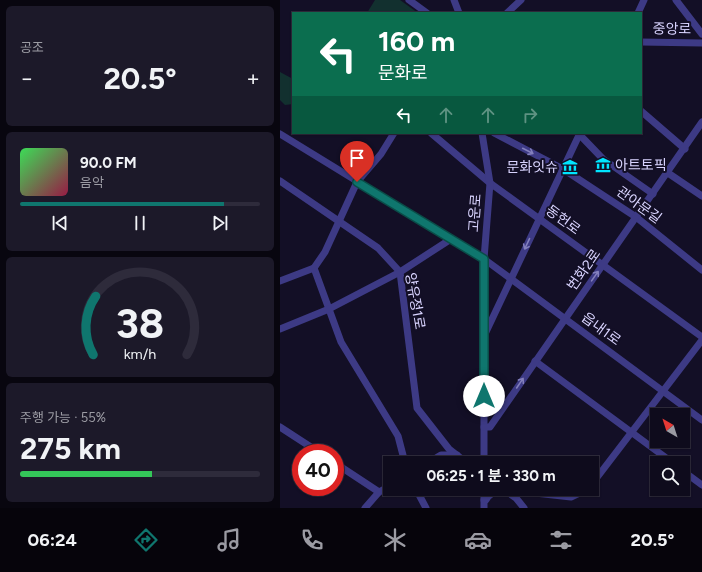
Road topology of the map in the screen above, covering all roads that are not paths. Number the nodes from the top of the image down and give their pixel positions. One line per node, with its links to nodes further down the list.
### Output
1 (410, 0): 6 (street)
2 (454, 0): 7 (street)
3 (521, 0): 8 (street)
4 (644, 0): 9 (street)
5 (676, 0): 10 (street)
6 (426, 12)
7 (459, 12)
8 (508, 12)
9 (638, 12)
10 (702, 34)
11 (642, 42): 12 (street, 중앙로)
12 (702, 43)
13 (642, 112): 21 (street)
14 (702, 122): 21 (street, 번화2로)
15 (280, 134): 25 (street, 읍내1로)
16 (393, 134): 25 (street)
17 (432, 134): 26 (street, 동헌로)
18 (482, 134): 26 (street, 고운로)
19 (496, 134): 22 (street, 관아문길, one-way to 22)
20 (579, 134): 22 (street); 27 (street)
21 (685, 149): 23 (street, 번화2로)
22 (563, 169): 29 (street, 관아문길); 30 (street)
23 (668, 173): 27 (street, 번화2로); 28 (street)
24 (280, 181): 31 (street, 양유정1로)
25 (357, 182): 31 (street); 32 (street, 읍내1로)
26 (490, 183): 30 (street, 동헌로); 33 (street, 고운로)
27 (653, 194): 29 (street, 번화2로)
28 (702, 196)
29 (636, 217): 34 (street, 번화2로); 36 (street, 관아문길)
30 (539, 219): 34 (street, 동헌로); 38 (street, one-way to 38)
31 (340, 220): 35 (street); 37 (street, 양유정1로)
32 (451, 240): 33 (street, 읍내1로); 37 (street)
33 (484, 259): 38 (street, 읍내1로); 43 (street, 고운로)
34 (603, 265): 41 (street, 번화2로, one-way to 34); 44 (street, 동헌로)
35 (314, 268): 39 (street); 40 (street)
36 (702, 270)
37 (400, 272): 40 (street); 52 (street, 양유정1로)
38 (511, 279): 41 (street, 읍내1로); 43 (street)
39 (280, 281)
40 (329, 309): 42 (street); 53 (street)
41 (565, 319): 45 (street, 번화2로); 46 (street, 읍내1로)
42 (280, 329)
43 (484, 336): 49 (street, 고운로)
44 (702, 339): 46 (street)
45 (535, 361): 49 (street, 번화2로, one-way to 45); 50 (street)
46 (663, 391): 47 (street, 읍내1로); 50 (street)
47 (702, 420)
48 (280, 427): 51 (street)
49 (487, 427): 55 (street, 고운로)
50 (632, 432): 56 (street); 58 (street)
51 (306, 444)
52 (457, 455): 54 (street)
53 (403, 456)
54 (439, 456)
55 (485, 456)
56 (664, 456)
57 (344, 469): 62 (street)
58 (599, 475)
59 (690, 476): 60 (street)
60 (702, 485)
61 (383, 490): 62 (street)
62 (379, 492): 67 (street)
63 (420, 496): 68 (street)
64 (511, 496): 69 (street)
65 (562, 496): 66 (street)
66 (573, 496)
67 (365, 508)
68 (426, 508)
69 (524, 508)

